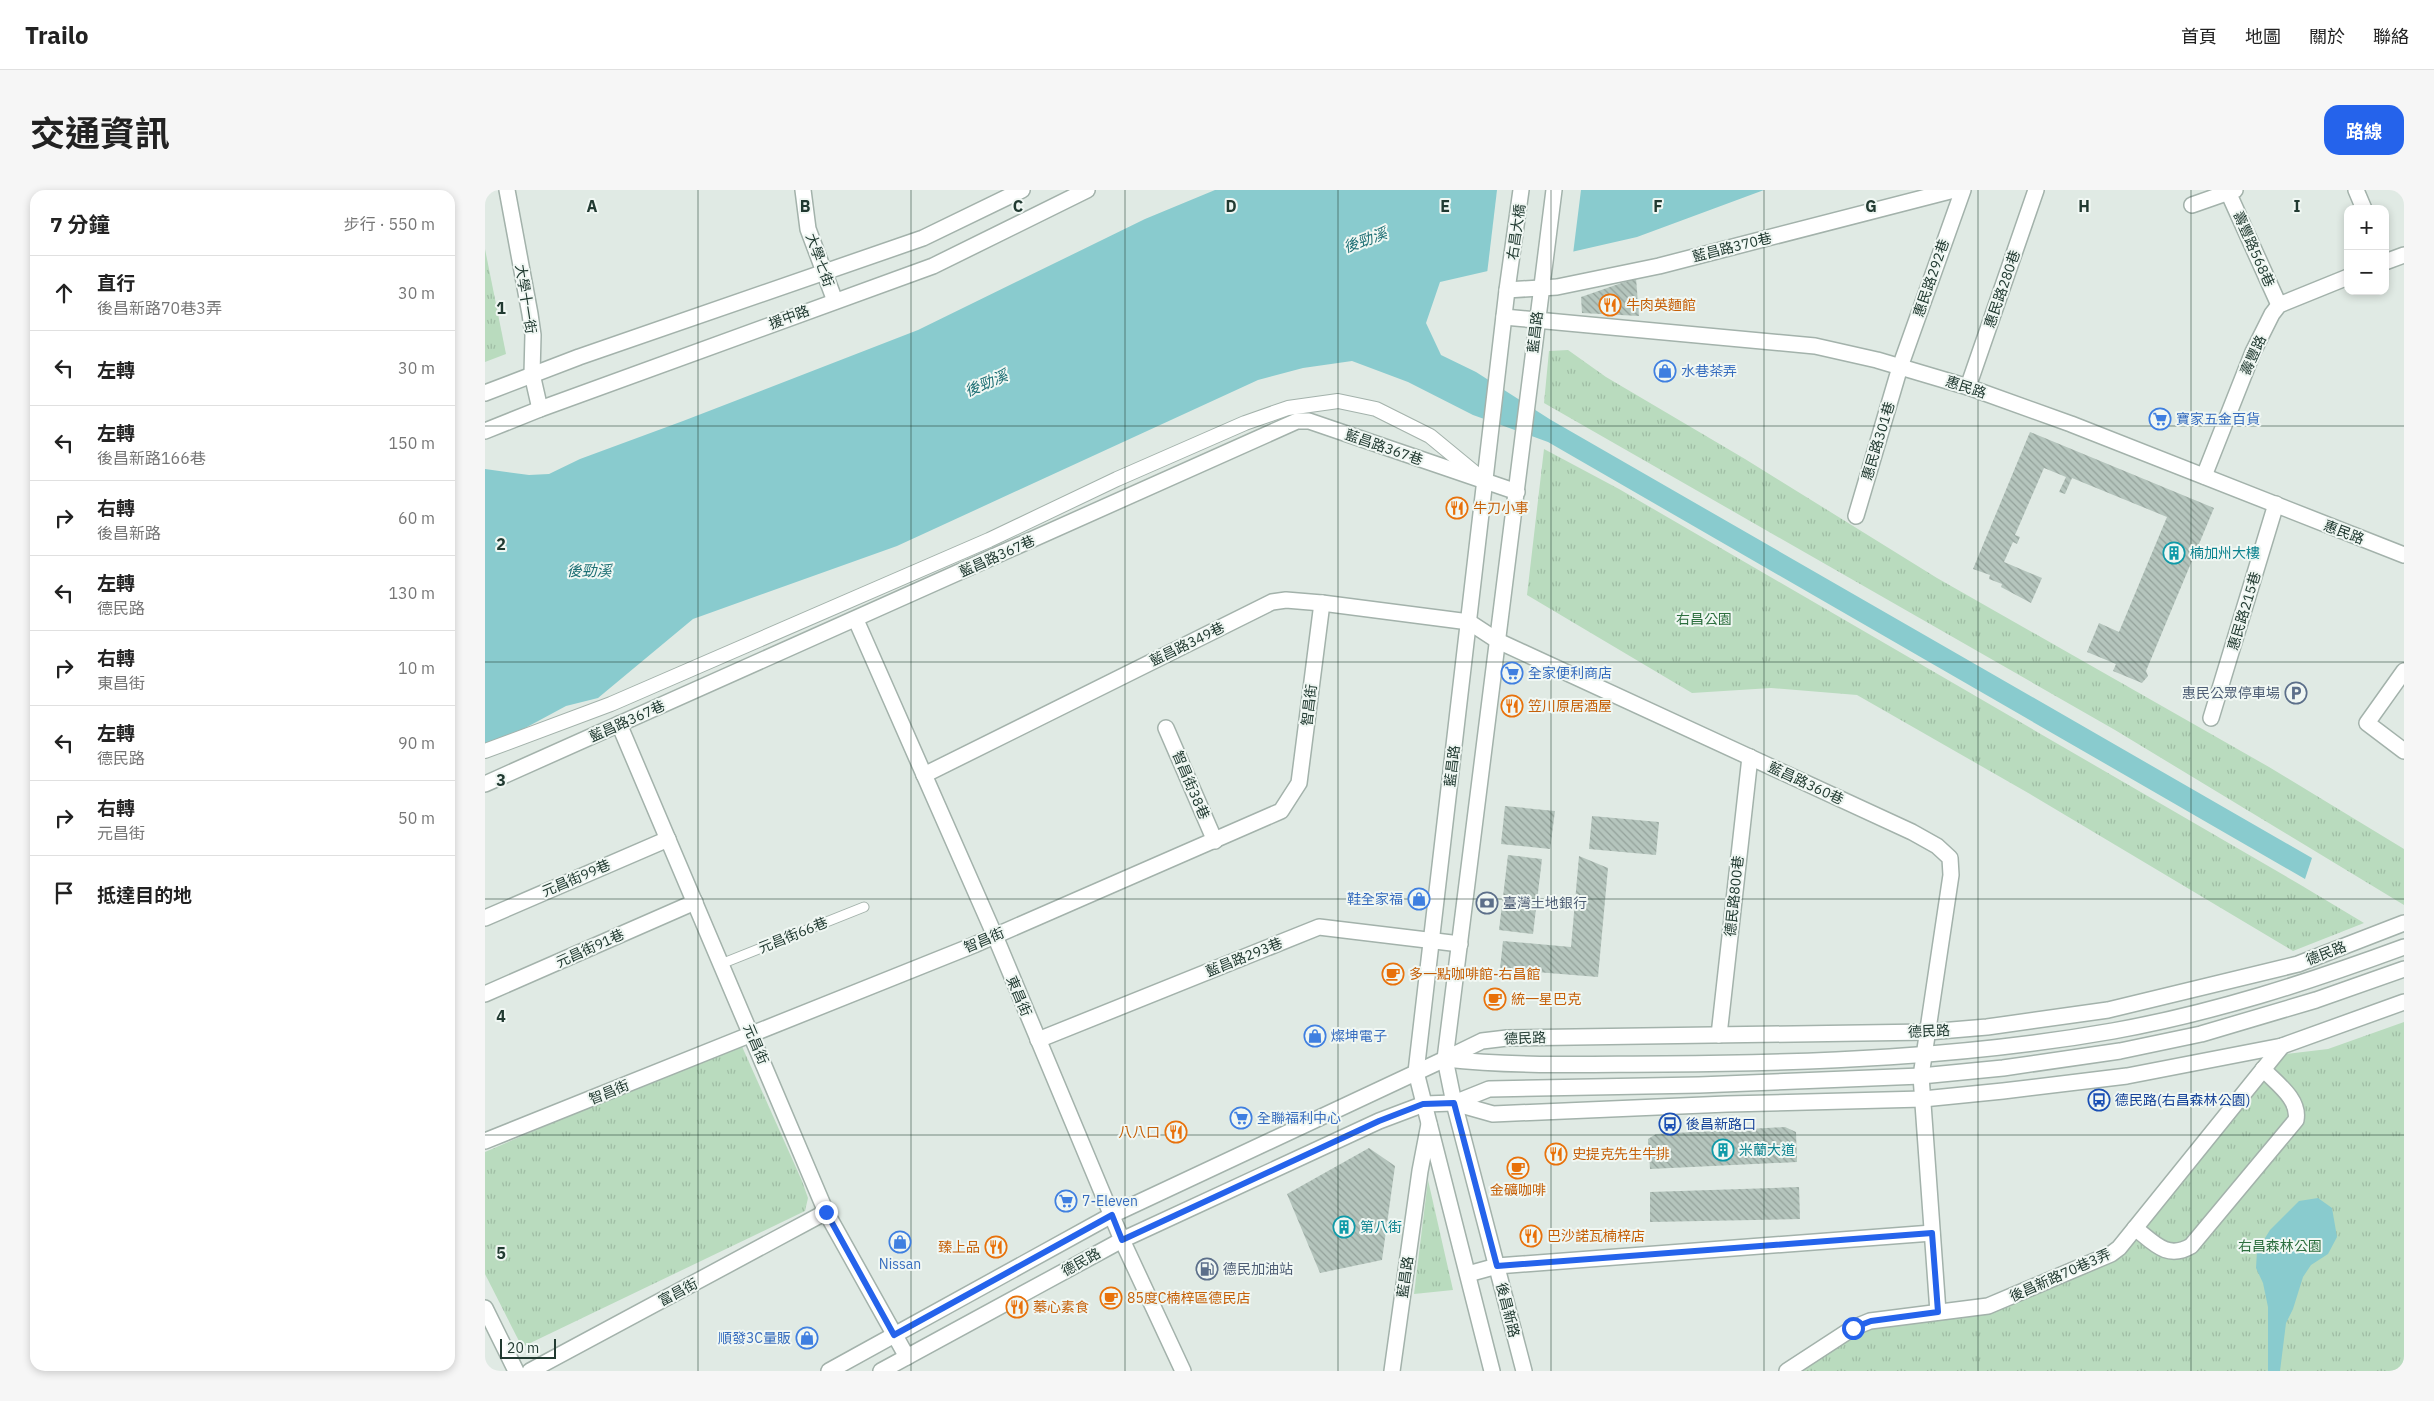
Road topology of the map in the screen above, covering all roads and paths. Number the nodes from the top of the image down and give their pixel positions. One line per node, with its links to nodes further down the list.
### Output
1 (507, 190): 25 (street, 大學十一街)
2 (803, 190): 16 (street, 大學七街)
3 (1022, 190): 16 (street)
4 (1087, 190): 20 (street, 援中路)
5 (1521, 190): 19 (street, 右昌大橋)
6 (1554, 190): 18 (street, 藍昌路)
7 (1954, 190): 18 (street, 藍昌路370巷)
8 (1963, 190): 24 (street, 惠民路292巷)
9 (2036, 190): 26 (street, 惠民路280巷)
10 (2356, 190): 13 (street)
11 (2231, 191): 12 (street, 壽豐路568巷); 21 (street, 壽豐路568巷)
12 (2192, 205)
13 (2362, 205)
14 (2404, 255): 15 (street)
15 (2389, 260)
16 (824, 272): 20 (street, 大學七街); 25 (street)
17 (2344, 279): 21 (street)
18 (1541, 288): 19 (street, 藍昌路370巷); 23 (street, 藍昌路)
19 (1507, 290): 22 (street)
20 (835, 301): 28 (street, 援中路)
21 (2279, 305): 30 (street, 壽豐路)
22 (1504, 317): 23 (street, 惠民路); 31 (street, 藍昌路)
23 (1536, 319): 24 (street, 惠民路); 32 (street, 藍昌路)
24 (1900, 367): 26 (street, 惠民路); 34 (street, 惠民路301巷)
25 (532, 374): 27 (street); 28 (street, 大學十一街)
26 (1968, 387): 30 (street, 惠民路)
27 (485, 393)
28 (540, 408): 29 (street, 援中路)
29 (485, 431)
30 (2204, 476): 33 (street, 惠民路)
31 (1485, 482): 32 (street, 藍昌路367巷); 37 (street, 藍昌路367巷); 38 (street, 藍昌路); 44 (street)
32 (1517, 492): 39 (street)
33 (2276, 504): 35 (street, 惠民路); 41 (street, 惠民路215巷)
34 (1856, 516)
35 (2404, 555)
36 (1322, 603): 38 (street, 藍昌路349巷); 47 (street, 藍昌路349巷); 50 (street, 智昌街)
37 (856, 620): 42 (street, 藍昌路367巷); 47 (street, 東昌街)
38 (1469, 622): 39 (street, 藍昌路360巷); 56 (street, 藍昌路)
39 (1498, 641): 46 (street, 藍昌路360巷); 57 (street)
40 (2404, 671): 45 (street)
41 (2211, 718)
42 (619, 724): 48 (street, 藍昌路367巷); 49 (street, 元昌街)
43 (1166, 728): 50 (street, 智昌街38巷)
44 (485, 750)
45 (2404, 751)
46 (1750, 757): 63 (street, 藍昌路360巷); 65 (street, 德民路800巷)
47 (924, 775): 55 (street, 東昌街)
48 (485, 784)
49 (668, 839): 51 (street, 元昌街); 53 (street, 元昌街99巷)
50 (1215, 841): 55 (street, 智昌街)
51 (695, 902): 59 (street, 元昌街); 61 (street, 元昌街91巷)
52 (864, 907): 59 (lane, 元昌街66巷)
53 (485, 918)
54 (2404, 923): 63 (street, 德民路)
55 (995, 936): 64 (street, 智昌街); 66 (street, 東昌街)
56 (1432, 940): 57 (street, 藍昌路293巷); 66 (street, 藍昌路293巷); 71 (street, 藍昌路)
57 (1460, 944): 69 (street)
58 (2404, 947): 68 (street, 德民路)
59 (721, 964): 64 (street, 元昌街)
60 (2404, 969): 72 (street, 德民路)
61 (485, 994)
62 (2404, 1002): 67 (street, 德民路)
63 (1928, 1032): 65 (street, 德民路); 68 (street)
64 (753, 1035): 77 (street, 智昌街); 78 (street, 元昌街)
65 (1719, 1035): 69 (street, 德民路)
66 (1038, 1040): 79 (street, 東昌街)
67 (2282, 1046): 70 (street, 後昌新路70巷3弄); 73 (street, 德民路)
68 (1924, 1056): 69 (street, 德民路); 72 (street)
69 (1445, 1059): 71 (street, 德民路); 74 (street)
70 (2263, 1069): 80 (street, 後昌新路70巷3弄); 80 (street)
71 (1416, 1072): 75 (street, 藍昌路); 79 (street, 德民路)
72 (1921, 1076): 73 (street); 74 (street, 德民路)
73 (1923, 1099): 74 (street, 德民路); 81 (street)
74 (1454, 1103): 75 (street, 德民路); 83 (street, 後昌新路)
75 (1423, 1104): 76 (street); 82 (street, 德民路)
76 (1429, 1124): 84 (street); 94 (street, 藍昌路)
77 (485, 1140)
78 (826, 1212): 87 (street, 元昌街); 90 (street, 富昌街)
79 (1112, 1215): 82 (street, 東昌街); 87 (street, 德民路)
80 (2135, 1228): 86 (street, 後昌新路70巷3弄)
81 (1932, 1233): 83 (street); 86 (street)
82 (1122, 1240): 88 (street, 德民路); 93 (street, 東昌街)
83 (1497, 1266): 84 (street); 96 (street, 後昌新路)
84 (1468, 1274): 95 (street)
85 (485, 1308): 89 (street)
86 (1938, 1312): 97 (street, 後昌新路70巷3弄)
87 (894, 1335): 88 (street, 元昌街); 91 (street, 德民路)
88 (907, 1357): 92 (street, 德民路)
89 (516, 1371)
90 (530, 1371)
91 (829, 1371)
92 (881, 1371)
93 (1183, 1371)
94 (1392, 1371)
95 (1492, 1371)
96 (1524, 1371)
97 (1787, 1371)

